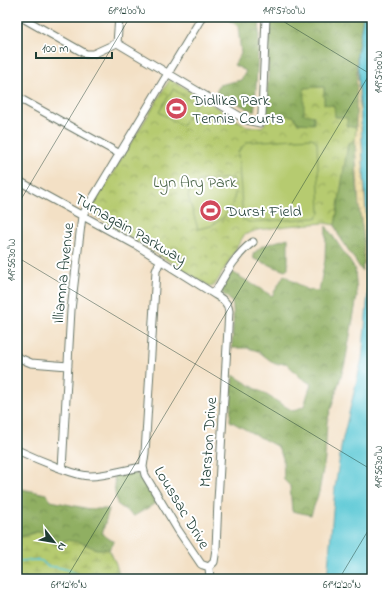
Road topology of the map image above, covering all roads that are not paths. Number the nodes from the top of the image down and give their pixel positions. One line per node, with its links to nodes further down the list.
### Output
1 (21, 17): 5 (street)
2 (119, 17): 5 (street)
3 (202, 17): 6 (street, Illiamna Avenue)
4 (266, 17): 6 (street)
5 (117, 43): 6 (street)
6 (168, 73): 8 (street, Illiamna Avenue)
7 (17, 97): 8 (street)
8 (120, 154): 10 (street, Illiamna Avenue)
9 (17, 180): 10 (street, Turnagain Parkway)
10 (82, 216): 12 (street, Turnagain Parkway); 16 (street, Illiamna Avenue)
11 (253, 242): 13 (street)
12 (160, 261): 13 (street, Turnagain Parkway); 18 (street)
13 (214, 294): 14 (street, Turnagain Parkway)
14 (228, 305): 20 (street, Marston Drive)
15 (17, 357): 16 (street)
16 (68, 366): 19 (street, Illiamna Avenue)
17 (17, 450): 19 (street, Loussac Drive)
18 (143, 467): 19 (street, Loussac Drive); 20 (street, Loussac Drive)
19 (62, 469)
20 (209, 567): 21 (street, Marston Drive)
21 (210, 579)

